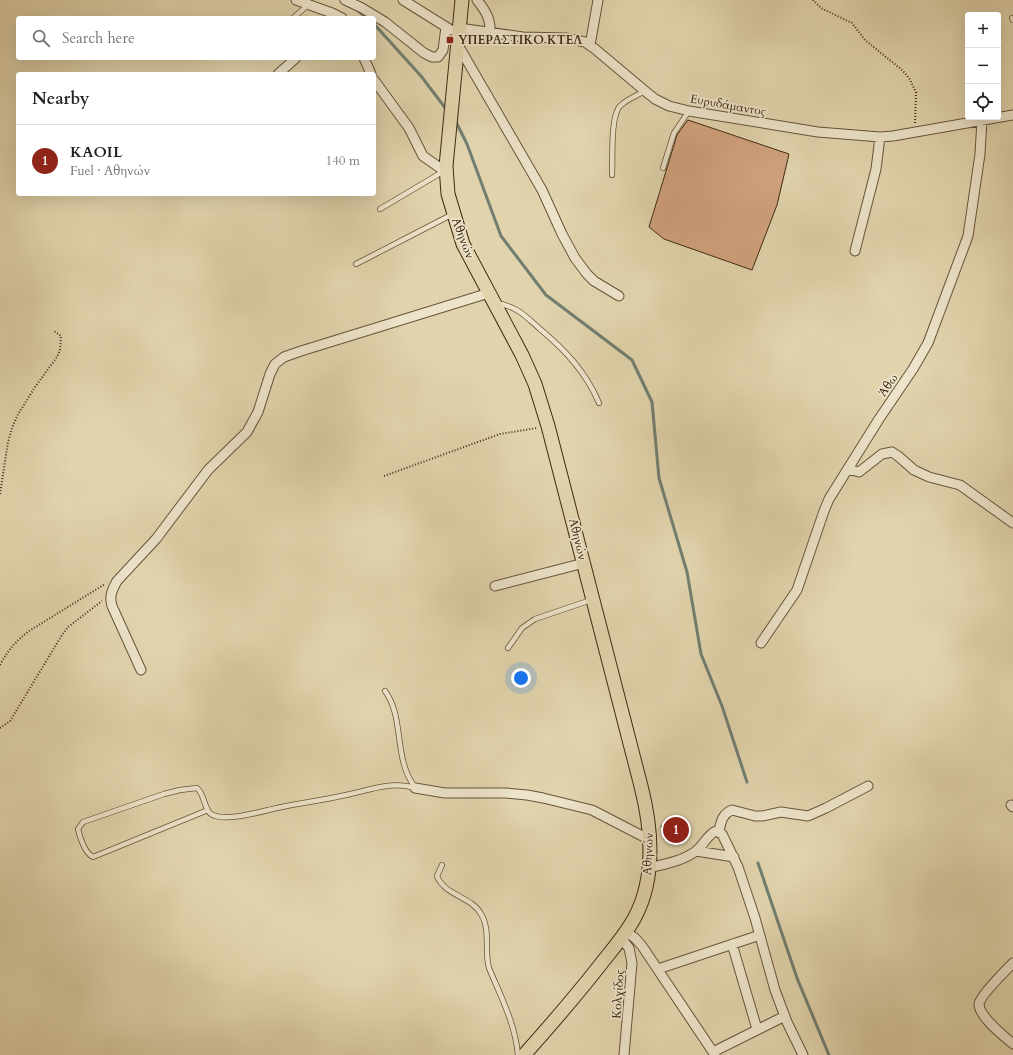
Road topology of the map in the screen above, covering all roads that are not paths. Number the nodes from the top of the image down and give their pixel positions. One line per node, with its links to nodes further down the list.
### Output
1 (296, 0): 7 (street)
2 (345, 0): 10 (street)
3 (403, 0): 10 (street)
4 (462, 0): 10 (main road, Αθηνών)
5 (477, 0): 11 (street)
6 (598, 0): 13 (street)
7 (308, 4): 8 (lane); 9 (street)
8 (295, 16)
9 (336, 16)
10 (455, 29): 11 (street, Ευρυδάμαντος); 12 (main road, Αθηνών)
11 (490, 32): 13 (street, Ευρυδάμαντος)
12 (458, 45): 27 (main road, Αθηνών); 33 (street)
13 (590, 45): 19 (street, Ευρυδάμαντος)
14 (294, 60): 16 (street)
15 (365, 60): 17 (street)
16 (280, 72)
17 (370, 72)
18 (376, 83): 27 (street)
19 (645, 91): 20 (street, Ευρυδάμαντος); 28 (lane)
20 (689, 111): 25 (street, Ευρυδάμαντος); 26 (lane)
21 (1013, 115): 22 (street, Ευρυδάμαντος)
22 (1001, 117)
23 (977, 120): 25 (street, Ευρυδάμαντος)
24 (982, 120): 36 (street, Άθω)
25 (880, 137): 31 (street)
26 (663, 168)
27 (445, 170): 29 (lane); 30 (main road, Αθηνών)
28 (612, 175)
29 (380, 209)
30 (453, 214): 32 (lane); 34 (main road, Αθηνών)
31 (855, 251)
32 (356, 264)
33 (619, 296)
34 (492, 298): 35 (lane); 38 (main road, Αθηνών); 43 (street)
35 (599, 403)
36 (848, 468): 37 (street); 41 (street, Άθω)
37 (1013, 523)
38 (584, 563): 39 (street); 40 (main road, Αθηνών)
39 (495, 586)
40 (593, 599): 42 (lane); 49 (main road, Αθηνών)
41 (761, 643)
42 (508, 648)
43 (141, 670)
44 (385, 690): 46 (lane)
45 (868, 786): 48 (street)
46 (416, 788): 47 (lane); 49 (street)
47 (208, 810): 47 (lane)
48 (719, 832): 50 (street); 51 (street)
49 (650, 840): 53 (main road, Αθηνών)
50 (696, 851): 51 (street); 53 (street)
51 (734, 857): 55 (street)
52 (442, 865): 63 (lane)
53 (649, 868): 54 (main road, Αθηνών)
54 (623, 935): 58 (street); 64 (main road, Αθηνών); 65 (street, Κολχίδος)
55 (760, 935): 56 (street); 59 (street)
56 (732, 944): 58 (street); 60 (street)
57 (1013, 963): 61 (street)
58 (658, 969): 62 (street)
59 (785, 1016): 60 (street); 66 (street)
60 (757, 1030): 62 (street)
61 (1013, 1044)
62 (714, 1053)
63 (518, 1055)
64 (524, 1055)
65 (624, 1055)
66 (803, 1055)

